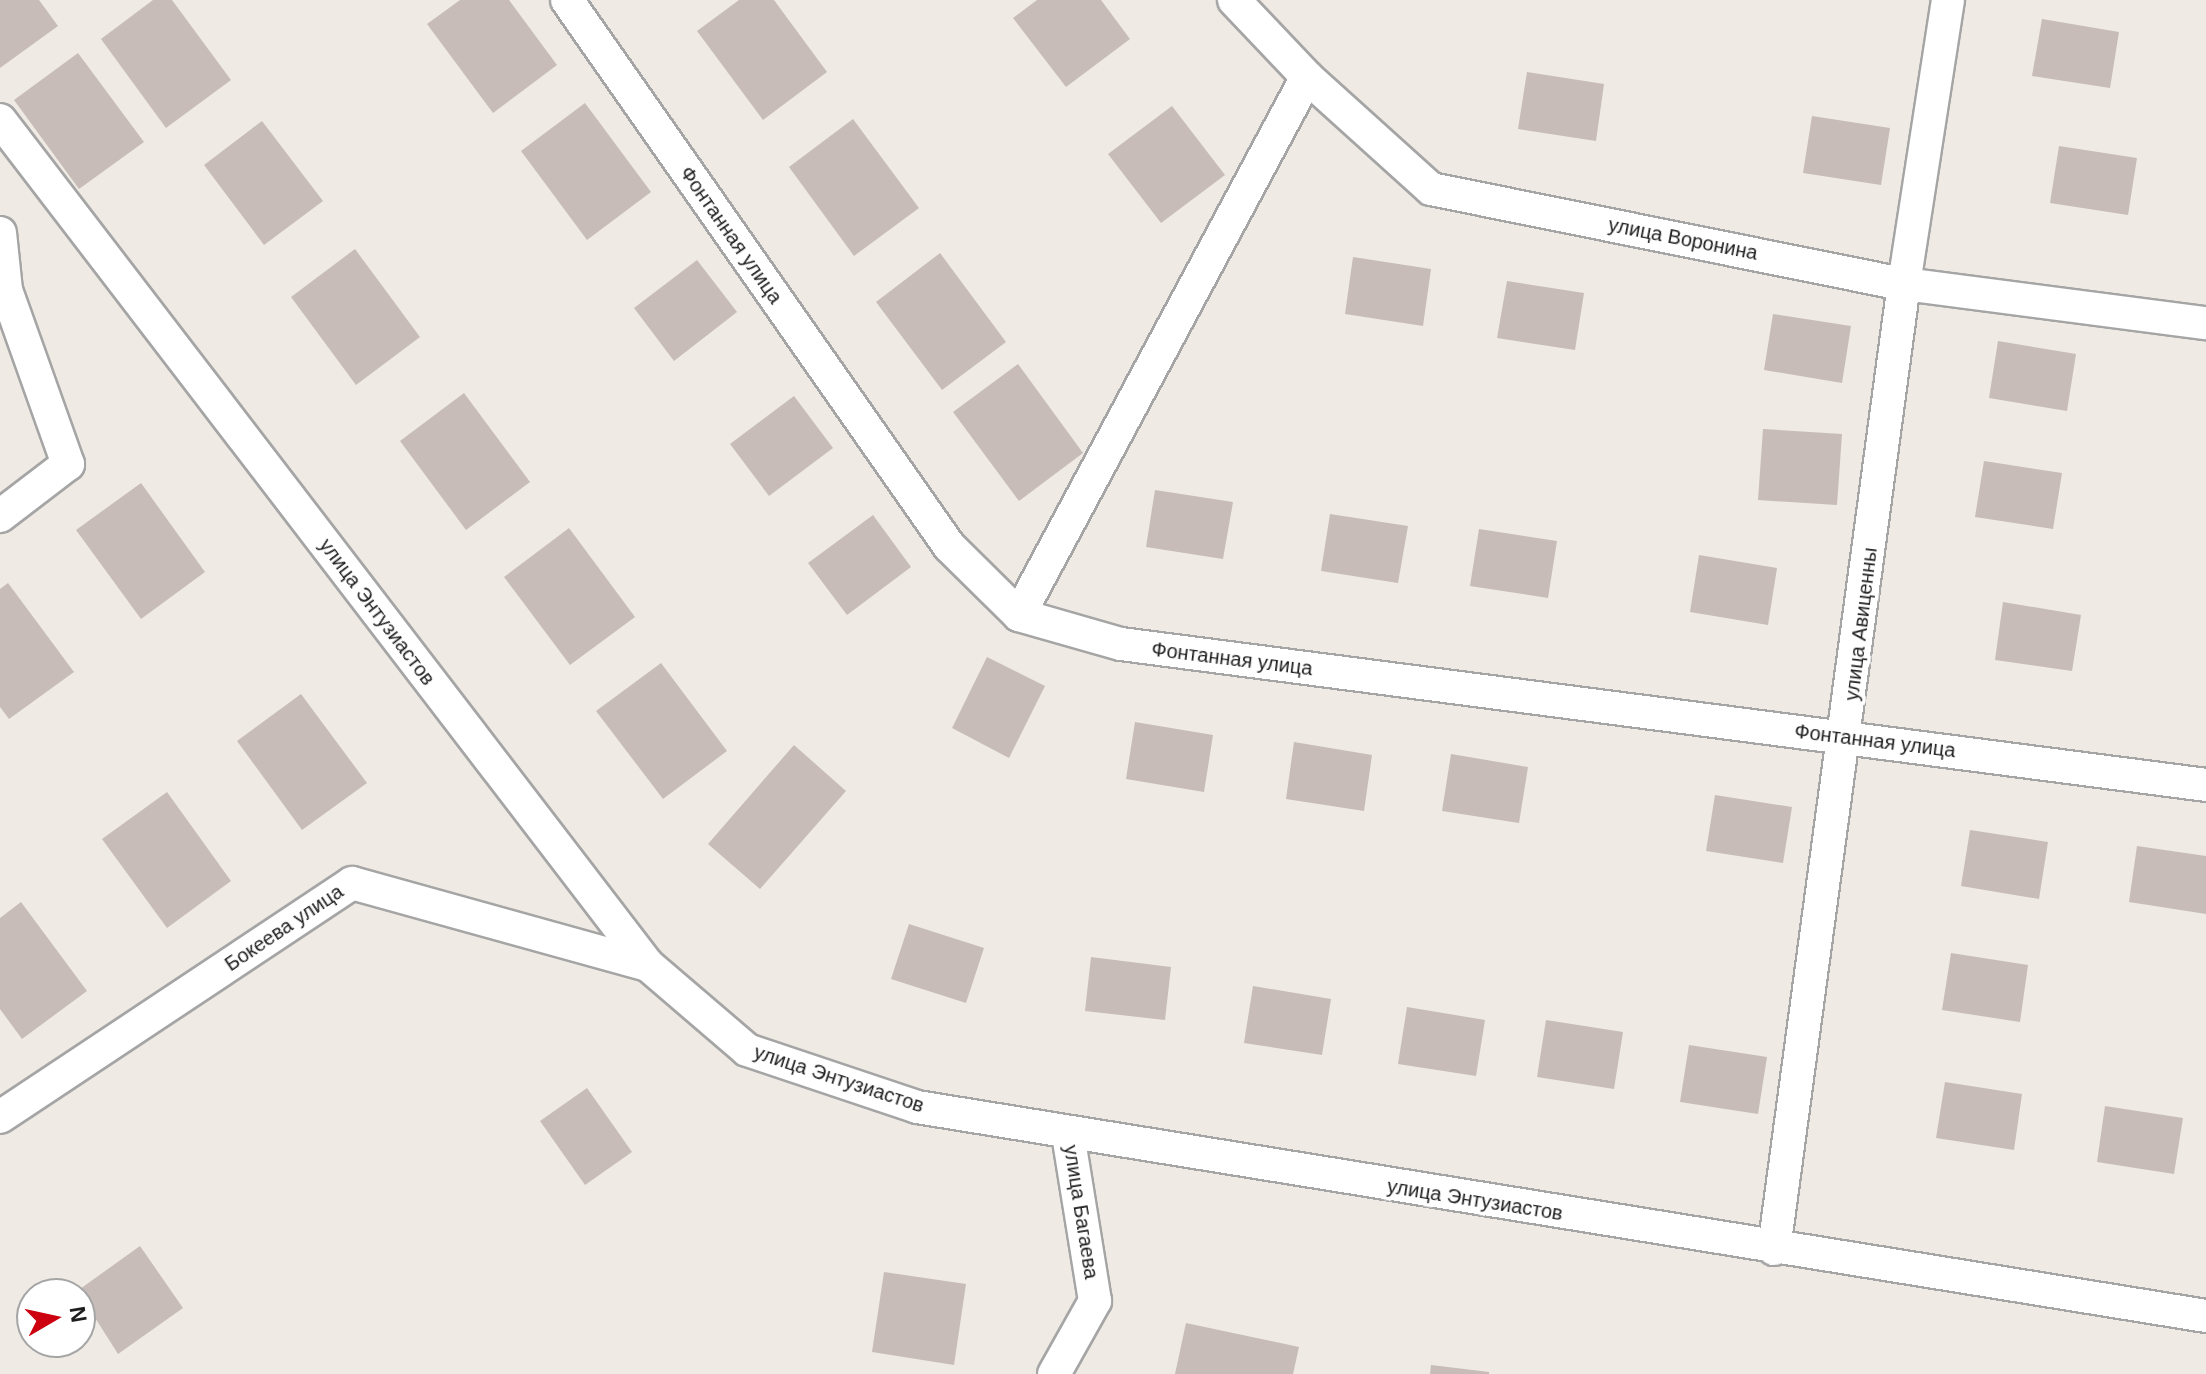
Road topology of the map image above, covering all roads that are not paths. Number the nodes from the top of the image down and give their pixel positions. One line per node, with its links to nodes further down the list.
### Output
1 (567, 0): 10 (street, Фонтанная улица)
2 (1234, 0): 4 (street, улица Воронина)
3 (1948, 0): 7 (street, улица Авиценны)
4 (1307, 77): 7 (street, улица Воронина); 10 (street)
5 (0, 120): 13 (street, улица Энтузиастов)
6 (0, 233): 9 (street)
7 (1904, 284): 8 (street, улица Воронина); 11 (street, улица Авиценны)
8 (2206, 323)
9 (0, 516)
10 (1019, 615): 11 (street, Фонтанная улица)
11 (1846, 737): 12 (street, Фонтанная улица); 16 (street, улица Авиценны)
12 (2206, 785)
13 (648, 965): 14 (street, Бокеева улица); 15 (street, улица Энтузиастов)
14 (0, 1117)
15 (1068, 1134): 16 (street, улица Энтузиастов); 18 (street, улица Багаева)
16 (1774, 1249): 17 (street, улица Энтузиастов)
17 (2206, 1316)
18 (1054, 1374)

